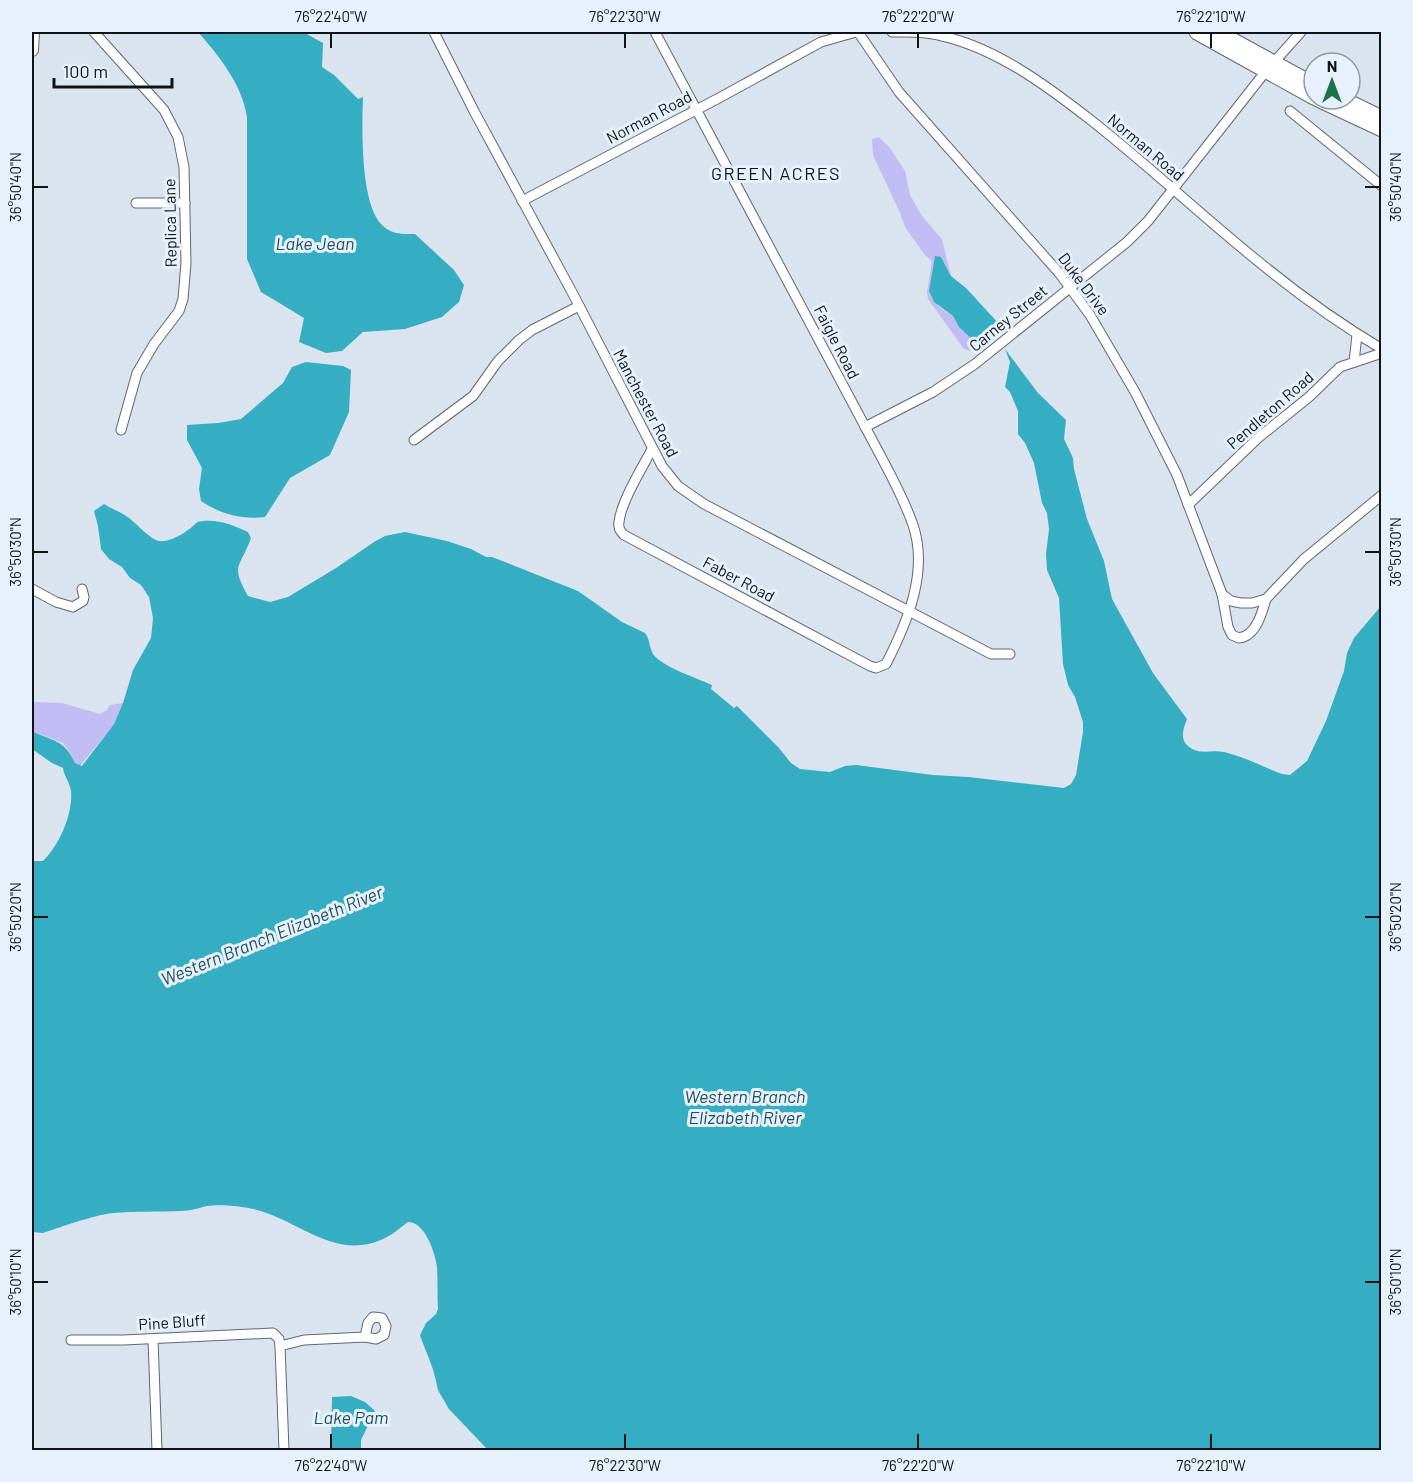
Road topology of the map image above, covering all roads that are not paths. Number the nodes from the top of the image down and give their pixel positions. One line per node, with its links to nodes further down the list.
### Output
1 (33, 32): 10 (street)
2 (94, 32): 24 (street, Replica Lane)
3 (434, 32): 22 (street, Manchester Road)
4 (655, 32): 15 (street, Faigle Road)
5 (857, 32): 15 (street, Norman Road); 25 (street, Duke Drive)
6 (892, 32): 21 (street, Norman Road)
7 (1197, 32): 11 (main road)
8 (1217, 32): 11 (main road)
9 (1301, 32): 11 (street, Carney Street)
10 (32, 50)
11 (1269, 67): 12 (main road); 13 (main road); 21 (street, Carney Street)
12 (1302, 80)
13 (1302, 89)
14 (1362, 108): 18 (main road)
15 (696, 109): 22 (street, Norman Road); 30 (street, Faigle Road)
16 (1290, 111): 20 (street)
17 (1344, 111): 19 (main road)
18 (1382, 118)
19 (1382, 129)
20 (1382, 186)
21 (1174, 188): 25 (street, Carney Street); 27 (street, Norman Road)
22 (522, 201): 26 (street, Manchester Road)
23 (136, 203): 24 (street)
24 (185, 203): 31 (street, Replica Lane)
25 (1070, 287): 30 (street, Carney Street); 35 (street, Duke Drive)
26 (579, 306): 32 (street); 33 (street, Manchester Road)
27 (1357, 334): 28 (street, Norman Road); 29 (street)
28 (1382, 351): 29 (street, Pendleton Road)
29 (1354, 362): 35 (street, Pendleton Road)
30 (866, 428): 40 (street, Faigle Road)
31 (121, 430)
32 (414, 440)
33 (652, 449): 40 (street, Manchester Road); 42 (street, Faber Road)
34 (1382, 495): 39 (street, Duke Drive)
35 (1188, 505): 38 (street, Duke Drive)
36 (32, 588): 37 (street)
37 (82, 589)
38 (1221, 594): 39 (street); 39 (street, Duke Drive)
39 (1266, 599)
40 (909, 612): 41 (street, Manchester Road); 42 (street, Faigle Road)
41 (1010, 654)
42 (870, 666)
43 (365, 1337): 46 (street)
44 (153, 1339): 45 (street, Pine Bluff); 46 (street, Pine Bluff); 47 (street)
45 (71, 1340)
46 (280, 1346): 48 (street)
47 (157, 1450)
48 (284, 1450)

